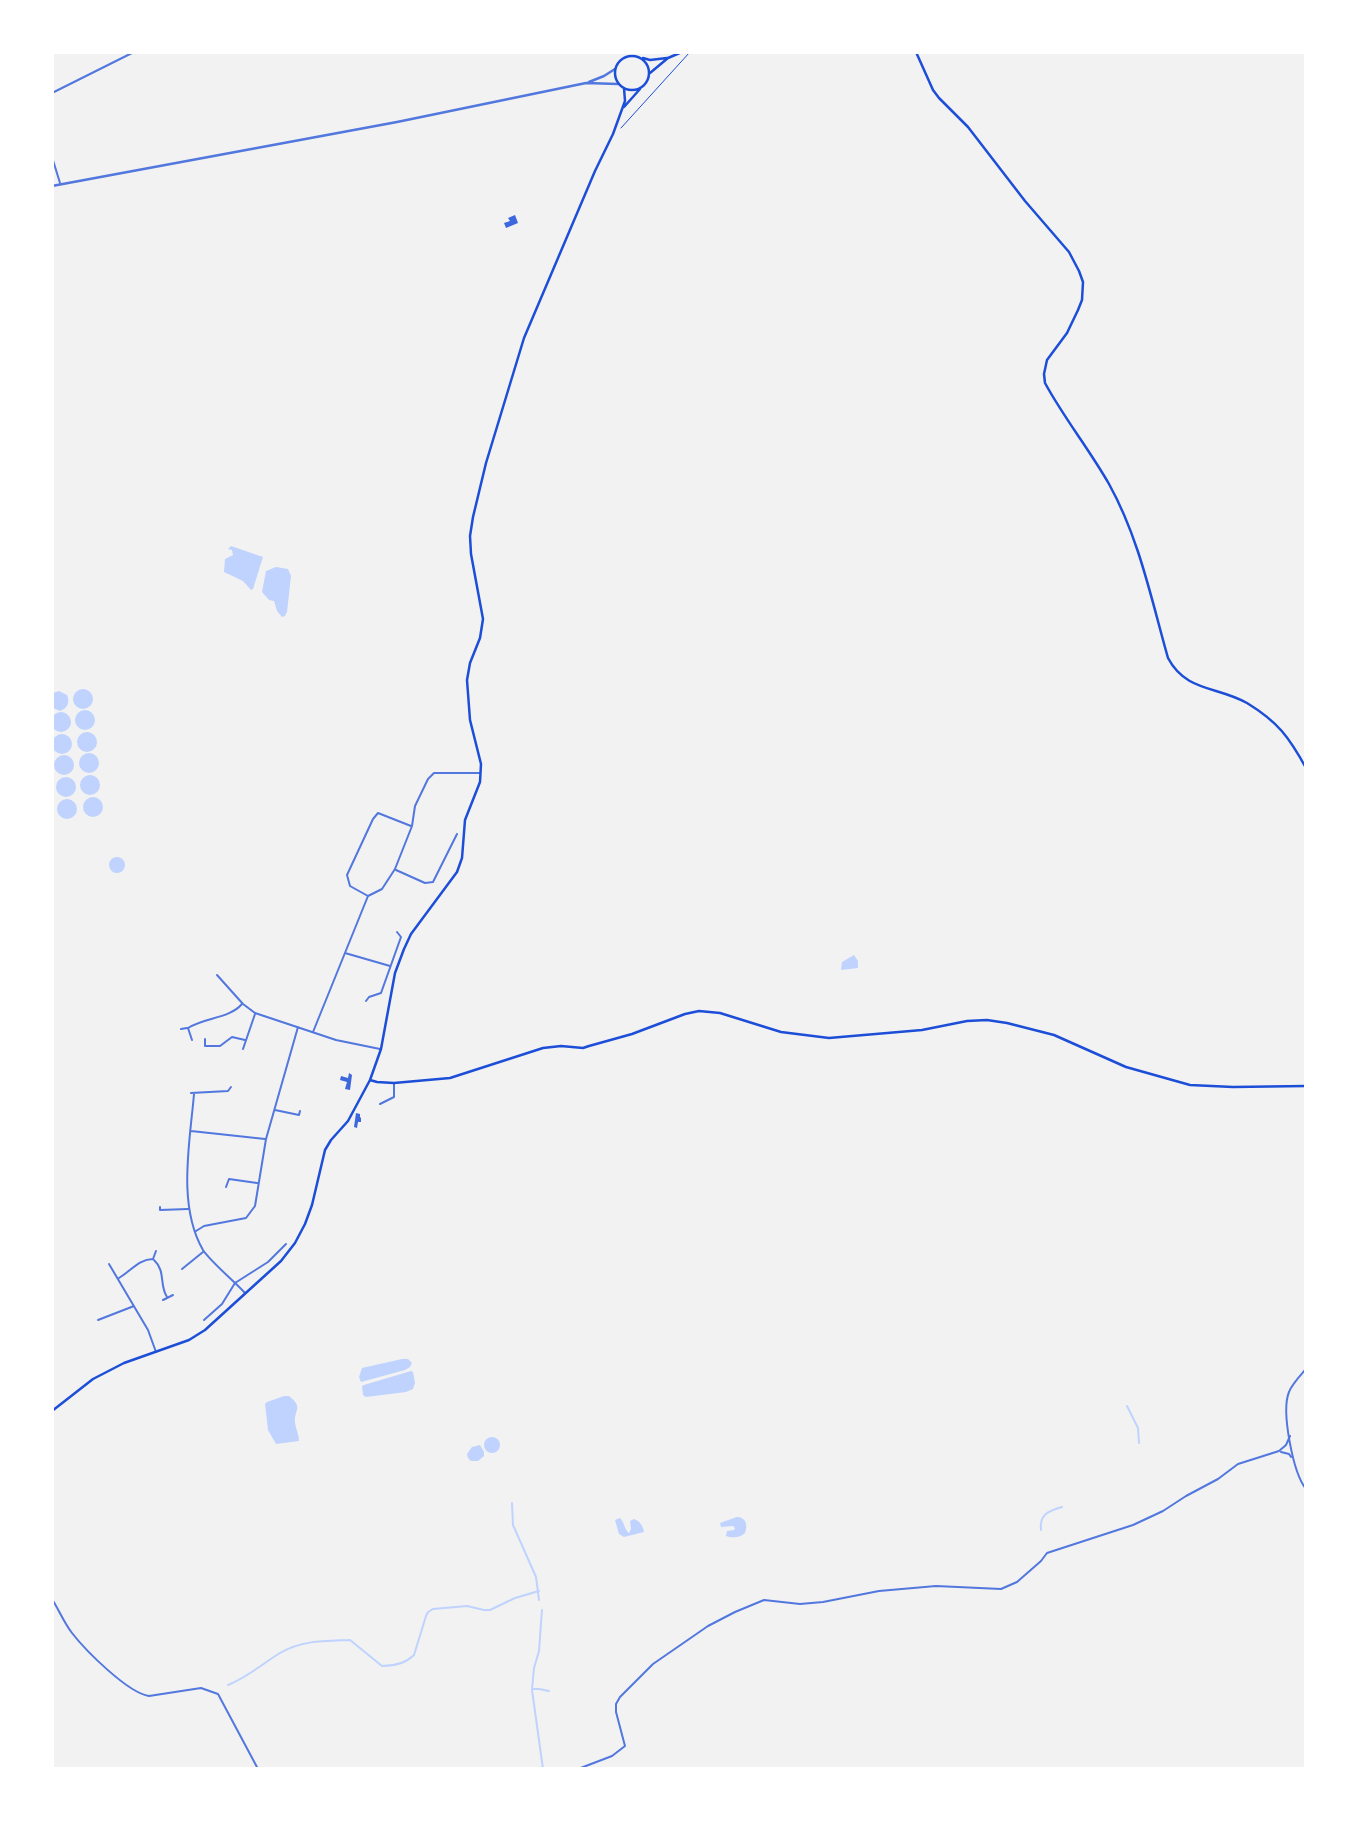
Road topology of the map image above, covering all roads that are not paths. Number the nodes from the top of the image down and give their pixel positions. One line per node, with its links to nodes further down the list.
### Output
1 (135, 52): 12 (street)
2 (682, 52): 5 (main road)
3 (916, 52): 17 (main road)
4 (639, 57): 5 (main road); 6 (main road); 7 (main road)
5 (670, 57): 7 (main road)
6 (615, 69): 8 (street); 9 (main road)
7 (649, 74): 10 (main road)
8 (586, 83): 9 (street); 15 (street)
9 (618, 84): 11 (main road)
10 (643, 86): 11 (main road); 13 (main road)
11 (624, 88): 13 (main road)
12 (52, 93)
13 (623, 110): 18 (main road)
14 (52, 157): 15 (street)
15 (60, 185): 16 (street)
16 (52, 186)
17 (1306, 768)
18 (481, 773): 19 (street); 40 (main road)
19 (412, 827): 23 (street); 24 (street)
20 (457, 834): 22 (street)
21 (450, 838): 22 (street)
22 (454, 840): 23 (street)
23 (395, 869): 24 (street)
24 (368, 896): 26 (street)
25 (397, 932): 27 (street)
26 (344, 953): 27 (street); 35 (street)
27 (390, 966): 29 (street)
28 (217, 975): 30 (street)
29 (366, 1001)
30 (243, 1004): 31 (street); 33 (street)
31 (255, 1013): 32 (street); 38 (street)
32 (298, 1027): 35 (street); 46 (street)
33 (188, 1028): 34 (street); 36 (street)
34 (181, 1029)
35 (313, 1032): 40 (street)
36 (192, 1040)
37 (205, 1040): 38 (street)
38 (246, 1040): 39 (street)
39 (243, 1049)
40 (381, 1049): 41 (main road)
41 (370, 1080): 42 (main road); 69 (main road)
42 (394, 1083): 43 (main road); 45 (street)
43 (1306, 1086)
44 (232, 1087): 48 (street)
45 (380, 1104)
46 (274, 1109): 47 (street); 49 (street)
47 (300, 1111)
48 (191, 1131): 49 (street); 54 (street)
49 (266, 1139): 52 (street)
50 (230, 1175): 51 (street)
51 (229, 1180): 52 (street); 53 (street)
52 (258, 1183): 56 (street)
53 (226, 1187)
54 (189, 1209): 55 (street); 56 (street)
55 (161, 1210)
56 (196, 1231): 61 (street)
57 (279, 1243): 59 (street)
58 (286, 1244): 59 (street)
59 (283, 1248): 68 (street)
60 (156, 1251): 62 (street)
61 (204, 1252): 65 (street); 68 (street)
62 (153, 1259): 67 (street); 71 (street)
63 (183, 1262): 65 (street)
64 (109, 1264): 67 (street)
65 (186, 1265): 66 (street)
66 (182, 1269)
67 (119, 1279): 73 (street)
68 (235, 1283): 69 (street); 77 (street)
69 (245, 1293): 80 (main road)
70 (173, 1295): 71 (street)
71 (167, 1297): 72 (street)
72 (163, 1300)
73 (135, 1306): 76 (street); 80 (street)
74 (108, 1311): 76 (street)
75 (207, 1311): 77 (street)
76 (110, 1315): 78 (street)
77 (211, 1315): 79 (street)
78 (98, 1320)
79 (204, 1320)
80 (157, 1353): 82 (main road)
81 (1306, 1369): 83 (street)
82 (52, 1411)
83 (1290, 1436): 84 (street); 85 (street)
84 (1279, 1451): 85 (street); 89 (street)
85 (1293, 1461): 86 (street)
86 (1306, 1489)
87 (52, 1599): 88 (street)
88 (258, 1769)
89 (578, 1769)

